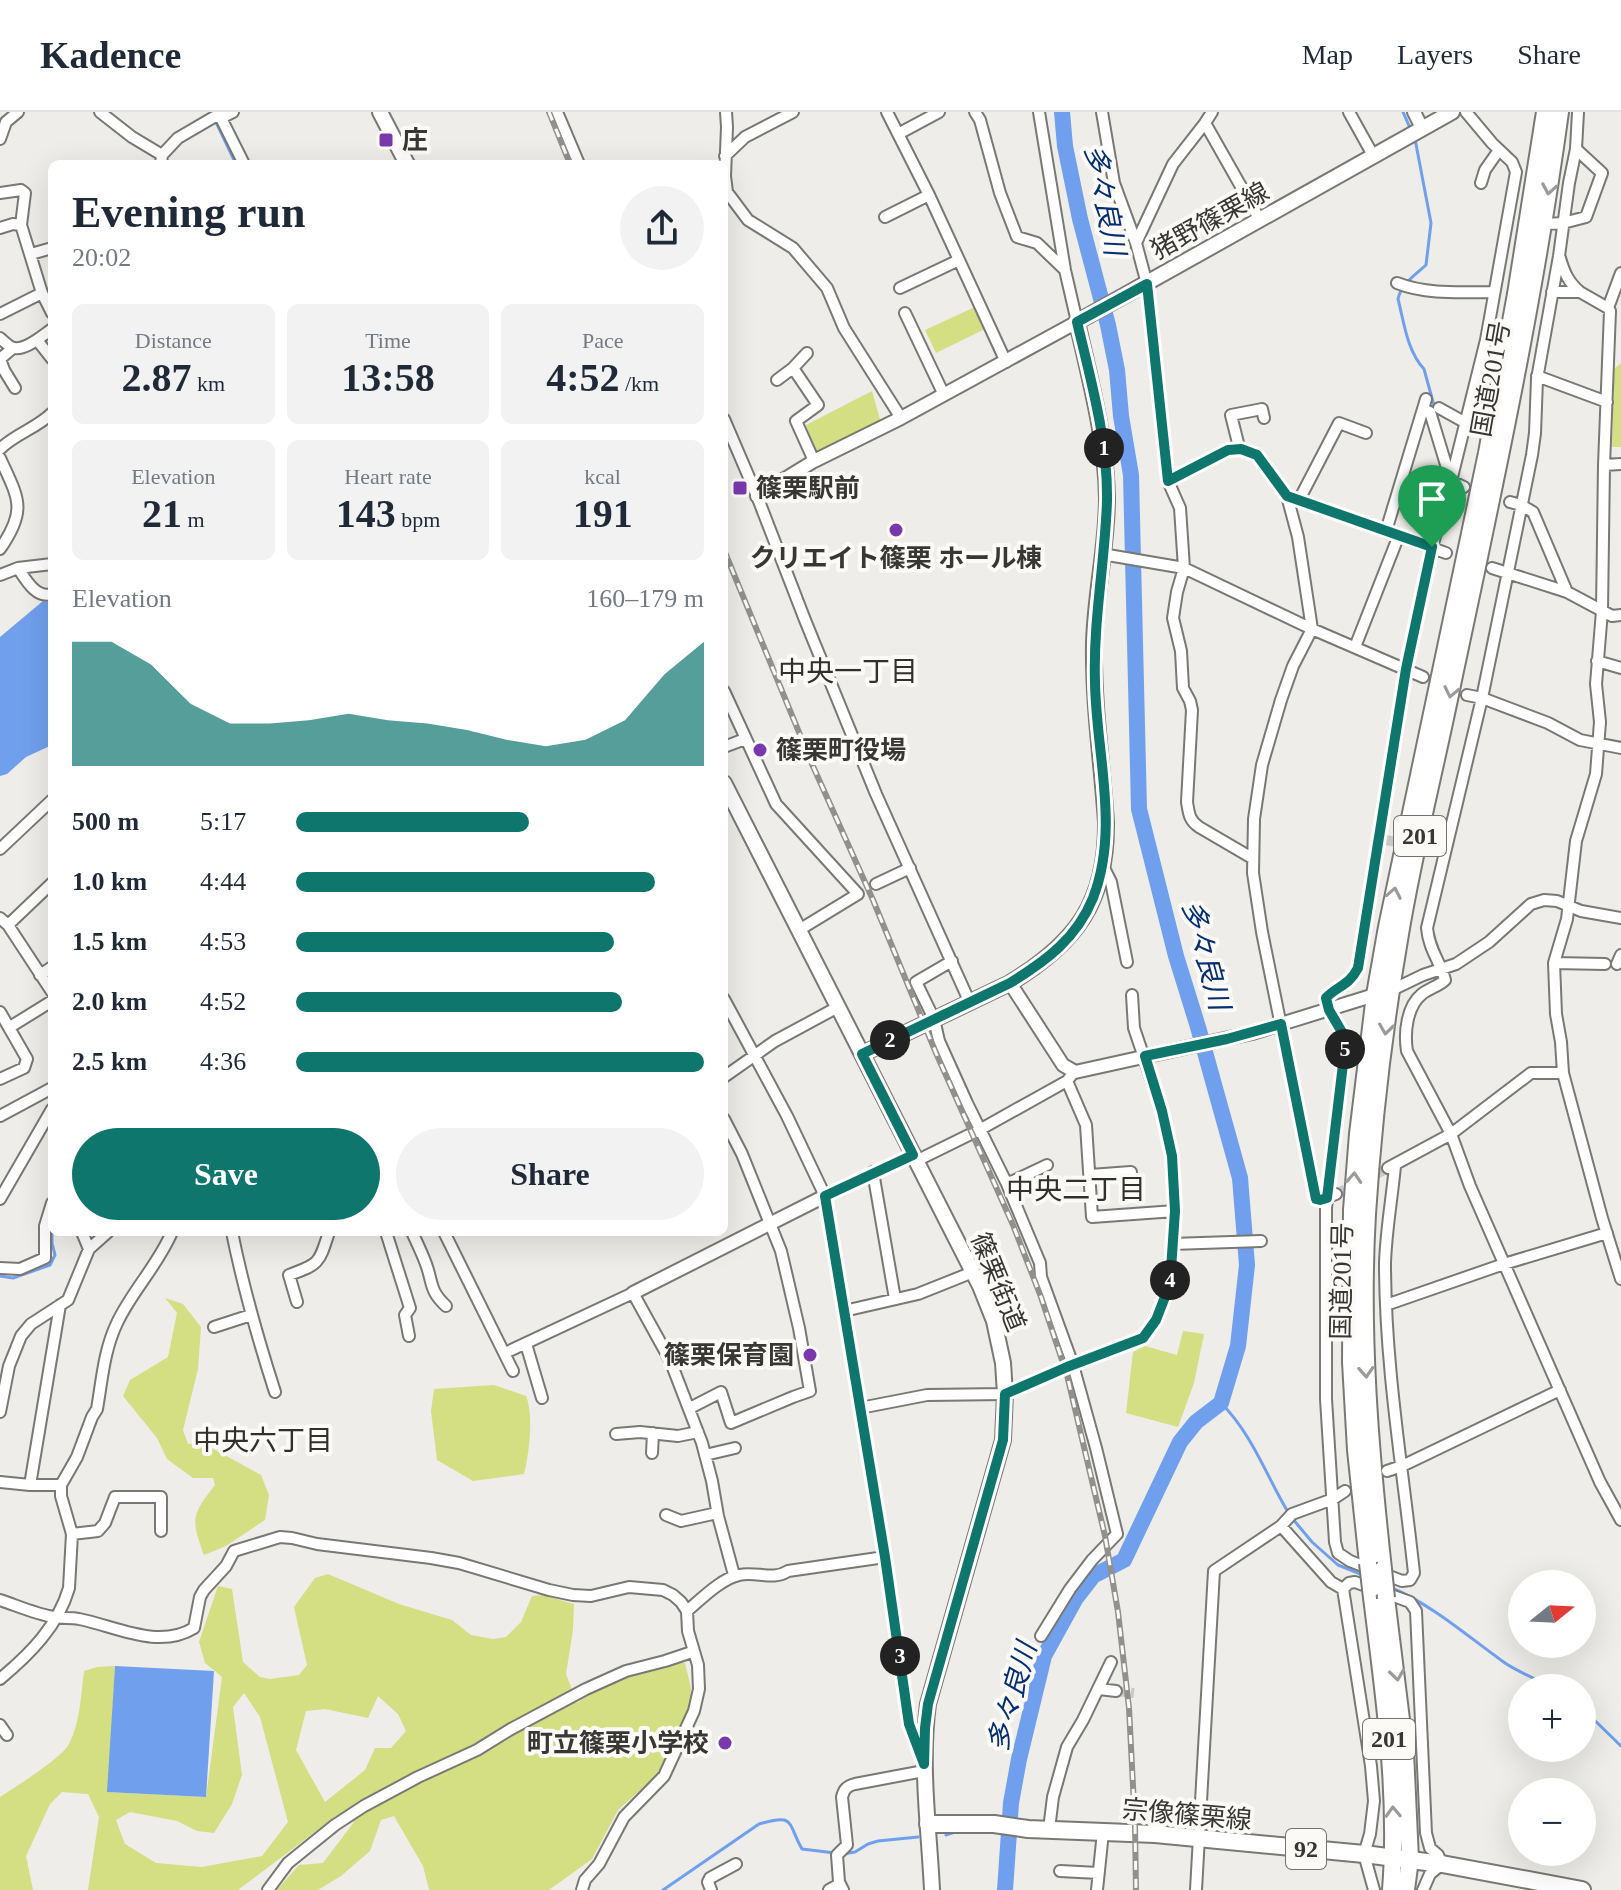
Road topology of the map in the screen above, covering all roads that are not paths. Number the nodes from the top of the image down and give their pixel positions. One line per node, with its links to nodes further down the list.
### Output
1 (18, 112): 25 (street)
2 (100, 112): 29 (street)
3 (233, 112): 20 (street)
4 (380, 112): 31 (main road)
5 (558, 112): 32 (street)
6 (726, 112): 33 (street)
7 (793, 112): 33 (street)
8 (887, 112): 24 (street)
9 (939, 112): 24 (street)
10 (1039, 112): 50 (street)
11 (1102, 112): 45 (street)
12 (1212, 112): 22 (street)
13 (1349, 112): 28 (street)
14 (1414, 112): 23 (street)
15 (1452, 112): 23 (main road, 猪野篠栗線)
16 (1466, 112): 27 (street)
17 (1545, 112): 42 (main road, 国道201号 / 201)
18 (1560, 112): 42 (main road, 国道201号 / 201, one-way to 42)
19 (1578, 112): 26 (street)
20 (219, 114): 29 (street); 30 (street)
21 (980, 114): 50 (street)
22 (1205, 123): 39 (street); 45 (street)
23 (1422, 128): 28 (main road, 猪野篠栗線)
24 (898, 134): 37 (street)
25 (0, 139)
26 (1576, 149): 41 (street); 41 (street)
27 (1499, 150): 34 (street); 40 (street)
28 (1374, 157): 39 (main road, 猪野篠栗線)
29 (162, 159)
30 (242, 160)
31 (405, 160)
32 (577, 160)
33 (723, 160)
34 (1481, 183)
35 (0, 193): 43 (street)
36 (728, 193): 79 (street)
37 (929, 195): 38 (street); 49 (street)
38 (885, 217)
39 (1260, 220): 53 (main road, 猪野篠栗線)
40 (1506, 221): 42 (street); 55 (street)
41 (1563, 223): 42 (street); 48 (street)
42 (1535, 224): 149 (main road, 国道201号 / 201, one-way to 149); 151 (main road, 国道201号 / 201, one-way to 42)
43 (21, 225): 44 (street); 47 (street)
44 (0, 228)
45 (1136, 243): 53 (street)
46 (48, 249): 47 (street)
47 (31, 254): 58 (street)
48 (1559, 256): 56 (street); 57 (street)
49 (959, 260): 54 (street); 70 (street)
50 (1065, 270): 63 (street)
51 (1621, 273): 60 (street)
52 (1397, 283): 55 (street)
53 (1145, 285): 63 (main road, 猪野篠栗線); 90 (street)
54 (900, 288)
55 (1494, 292): 81 (street)
56 (1552, 292): 57 (street); 72 (street)
57 (1580, 292): 60 (street)
58 (42, 293): 59 (street); 62 (street)
59 (48, 305)
60 (1608, 308): 76 (street)
61 (905, 313): 75 (street)
62 (0, 314)
63 (1080, 321): 70 (street); 102 (main road)
64 (48, 332): 66 (street)
65 (0, 338): 67 (street)
66 (37, 340): 67 (street); 69 (street)
67 (13, 348): 74 (street)
68 (807, 353): 71 (street)
69 (48, 354)
70 (1006, 362): 75 (street)
71 (793, 368): 73 (street); 87 (street)
72 (1537, 376): 76 (street); 96 (street)
73 (777, 380)
74 (15, 388)
75 (944, 395): 79 (street)
76 (1607, 402): 89 (street)
77 (1439, 408): 81 (street)
78 (48, 416): 84 (street)
79 (901, 418): 87 (street)
80 (1264, 418): 85 (street)
81 (1466, 423): 91 (street)
82 (728, 428): 93 (street)
83 (1366, 433): 95 (street)
84 (0, 449)
85 (1237, 450): 90 (street); 94 (street)
86 (0, 458): 100 (street)
87 (814, 461): 93 (street)
88 (1621, 464): 89 (street)
89 (1604, 465): 111 (street)
90 (1168, 481): 105 (street)
91 (1451, 481): 92 (street); 97 (street); 99 (street)
92 (1464, 487)
93 (757, 496): 133 (street)
94 (1287, 496): 95 (street); 113 (street)
95 (1299, 500): 97 (street)
96 (1516, 503): 107 (street); 109 (street)
97 (1386, 531): 98 (street)
98 (1399, 535): 99 (street); 114 (street)
99 (1432, 547): 101 (street); 117 (street)
100 (0, 549)
101 (1446, 553)
102 (1106, 555): 105 (street); 132 (main road)
103 (48, 564): 104 (street)
104 (18, 568): 108 (street); 110 (street)
105 (1184, 568): 113 (street); 131 (street)
106 (1492, 568): 107 (street)
107 (1508, 573): 109 (street); 120 (street)
108 (0, 575)
109 (1567, 592): 111 (street)
110 (48, 596)
111 (1602, 611): 112 (street); 115 (street)
112 (1621, 615)
113 (1312, 629): 114 (street); 131 (street)
114 (1355, 647): 117 (street)
115 (1597, 661): 116 (street); 123 (street)
116 (1621, 668)
117 (1406, 669): 118 (street); 156 (street)
118 (1423, 677)
119 (1467, 695): 120 (street)
120 (1482, 698): 123 (street); 130 (street)
121 (728, 700): 122 (street)
122 (745, 739): 124 (street); 139 (street)
123 (1598, 744): 125 (street); 136 (street)
124 (728, 745)
125 (1621, 748)
126 (728, 791): 139 (main road, 篠栗街道)
127 (48, 804): 128 (street)
128 (0, 849)
129 (1432, 849): 130 (street)
130 (1445, 852): 144 (street)
131 (1252, 858): 159 (street)
132 (1102, 864): 142 (street); 147 (main road)
133 (910, 868): 134 (street); 140 (street)
134 (876, 884)
135 (48, 886): 138 (street)
136 (1568, 906): 137 (street); 143 (street); 144 (street)
137 (1621, 918)
138 (4, 922): 146 (street)
139 (799, 930): 155 (main road, 篠栗街道)
140 (952, 961): 153 (street); 158 (street)
141 (1615, 961): 143 (street)
142 (1127, 962)
143 (1554, 963): 164 (street)
144 (1442, 968): 149 (street); 173 (street)
145 (48, 970): 146 (street)
146 (40, 975): 148 (street)
147 (1010, 983): 153 (main road); 166 (street)
148 (48, 986)
149 (1392, 990): 151 (street); 243 (main road, 国道201号 / 201, one-way to 243)
150 (1132, 995): 163 (street)
151 (1375, 995): 156 (street); 243 (main road, 国道201号 / 201, one-way to 151)
152 (48, 1003): 160 (street)
153 (970, 1003): 158 (main road)
154 (728, 1006): 162 (street)
155 (838, 1007): 161 (main road, 篠栗街道); 162 (street)
156 (1329, 1010): 159 (street); 181 (street)
157 (0, 1012): 160 (street)
158 (934, 1019): 161 (main road); 172 (street)
159 (1281, 1024): 163 (street); 181 (street)
160 (10, 1027): 167 (street)
161 (862, 1054): 174 (main road, 篠栗街道)
162 (754, 1055): 165 (street); 180 (street)
163 (1145, 1056): 166 (street); 183 (street)
164 (1563, 1073): 173 (street); 186 (street)
165 (728, 1074)
166 (1071, 1076): 172 (street); 178 (street)
167 (0, 1079)
168 (48, 1090): 169 (street)
169 (0, 1116)
170 (48, 1116): 182 (street)
171 (728, 1127): 185 (street)
172 (981, 1129): 174 (street); 179 (street)
173 (1451, 1134): 198 (street); 206 (street)
174 (915, 1158): 176 (street); 200 (main road, 篠栗街道)
175 (1047, 1165): 179 (street)
176 (873, 1172): 180 (street); 203 (street)
177 (1131, 1172): 178 (street)
178 (1090, 1175): 183 (street)
179 (1007, 1184): 214 (street)
180 (825, 1196): 185 (street); 208 (street)
181 (1331, 1196): 235 (street)
182 (0, 1199)
183 (1175, 1211): 196 (street)
184 (48, 1216): 199 (street)
185 (769, 1225): 202 (street); 220 (street)
186 (1607, 1233): 198 (street); 201 (street)
187 (84, 1236): 197 (street)
188 (104, 1236): 197 (street)
189 (170, 1236): 233 (street)
190 (233, 1236): 209 (street)
191 (328, 1236): 204 (street)
192 (387, 1236): 211 (street)
193 (414, 1236): 207 (street)
194 (446, 1236): 213 (street)
195 (1261, 1241): 196 (street)
196 (1172, 1244): 214 (street)
197 (89, 1249): 205 (street)
198 (1504, 1264): 206 (street); 216 (street)
199 (0, 1268)
200 (973, 1272): 203 (street); 218 (main road, 篠栗街道)
201 (1621, 1279)
202 (633, 1293): 212 (street); 220 (street)
203 (895, 1299): 208 (street)
204 (297, 1302)
205 (60, 1305): 222 (street); 232 (street)
206 (1386, 1305): 229 (street)
207 (446, 1306)
208 (844, 1311): 221 (street)
209 (251, 1315): 210 (street); 217 (street)
210 (214, 1327)
211 (409, 1336)
212 (526, 1344): 213 (street); 219 (street)
213 (505, 1353): 215 (street)
214 (1073, 1365): 218 (street); 249 (street)
215 (513, 1371)
216 (1560, 1390): 229 (street); 238 (street)
217 (275, 1392)
218 (1005, 1394): 221 (street); 255 (main road, 篠栗街道)
219 (542, 1398)
220 (690, 1408): 223 (street)
221 (860, 1408): 242 (street)
222 (0, 1412)
223 (698, 1432): 224 (street); 228 (street)
224 (653, 1433): 225 (street); 227 (street)
225 (616, 1434)
226 (735, 1448): 228 (street)
227 (652, 1453)
228 (705, 1455): 236 (street)
229 (1402, 1466): 230 (street); 235 (street)
230 (1387, 1471)
231 (0, 1482): 232 (street)
232 (30, 1485): 233 (street)
233 (61, 1485): 241 (street)
234 (1345, 1491): 235 (street)
235 (1333, 1499): 239 (street)
236 (717, 1513): 237 (street); 244 (street)
237 (666, 1515)
238 (1621, 1520)
239 (1283, 1524): 245 (street); 259 (street)
240 (161, 1531): 241 (street)
241 (72, 1534): 248 (street)
242 (885, 1557): 244 (street); 255 (street)
243 (1375, 1566): 261 (main road, 国道201号 / 201, one-way to 243, bridge); 261 (main road, 国道201号 / 201, one-way to 261, bridge)
244 (734, 1575): 247 (street)
245 (1343, 1589): 260 (street); 263 (street)
246 (0, 1600): 248 (street)
247 (687, 1611): 248 (street); 250 (street)
248 (57, 1618): 252 (street)
249 (1041, 1636)
250 (692, 1652): 268 (street); 269 (street)
251 (1111, 1662): 253 (street)
252 (0, 1679)
253 (1099, 1689): 254 (street); 257 (street)
254 (1116, 1691)
255 (924, 1768): 256 (main road, 篠栗街道); 266 (street)
256 (928, 1824): 257 (main road, 宗像篠栗線 / 92); 272 (main road, 篠栗街道)
257 (1049, 1829): 258 (main road, 宗像篠栗線 / 92)
258 (1103, 1832): 259 (main road, 宗像篠栗線 / 92); 265 (street)
259 (1200, 1840): 260 (main road, 宗像篠栗線 / 92); 274 (street)
260 (1364, 1854): 261 (main road, 宗像篠栗線 / 92); 275 (street)
261 (1402, 1859): 263 (main road, 宗像篠栗線 / 92); 276 (main road, 国道201号 / 201); 277 (main road, 国道201号 / 201)
262 (736, 1864): 270 (street)
263 (1442, 1864): 267 (main road, 宗像篠栗線 / 92); 278 (street)
264 (1060, 1871): 265 (street)
265 (1098, 1873): 273 (street)
266 (842, 1887): 271 (street)
267 (1575, 1889)
268 (268, 1890)
269 (582, 1890)
270 (711, 1890)
271 (829, 1890)
272 (932, 1890)
273 (1097, 1890)
274 (1196, 1890)
275 (1374, 1890)
276 (1391, 1890)
277 (1406, 1890)
278 (1423, 1890)

